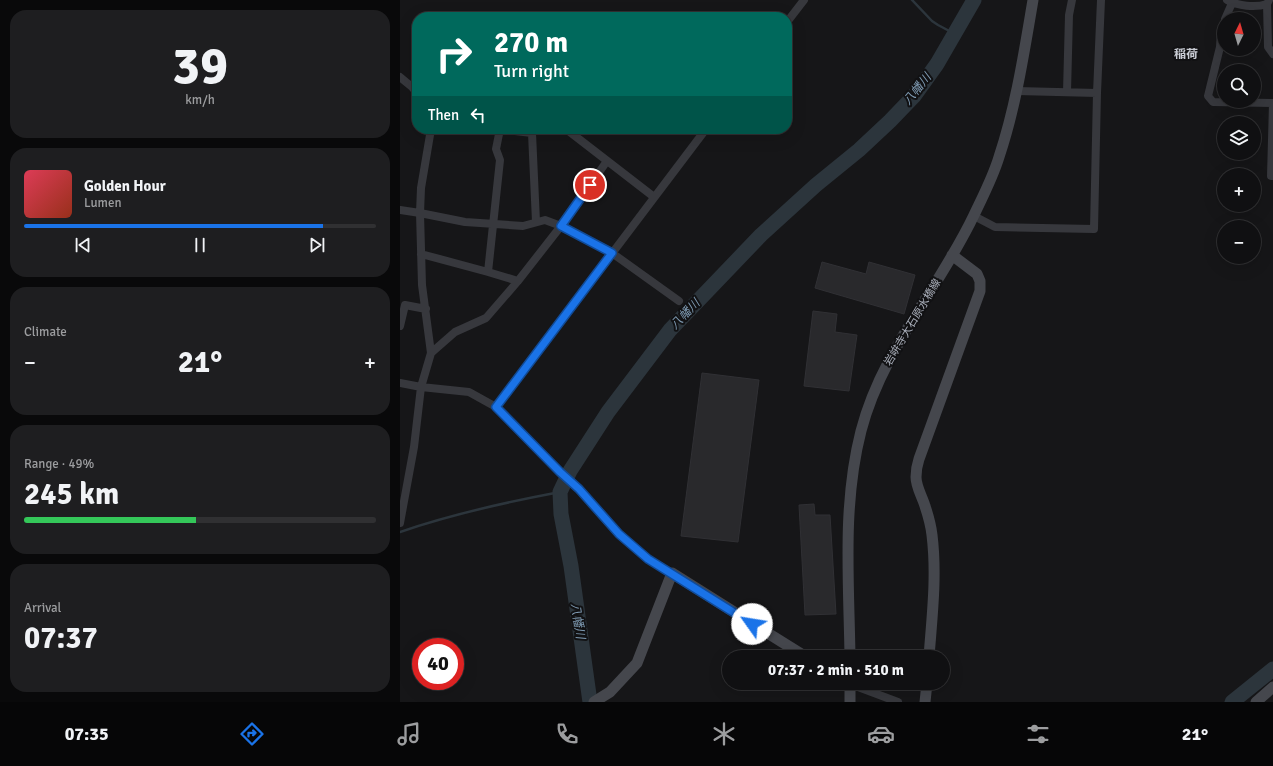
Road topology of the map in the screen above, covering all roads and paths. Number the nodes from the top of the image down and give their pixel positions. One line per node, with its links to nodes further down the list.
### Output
1 (804, 0): 8 (street)
2 (1033, 0): 13 (street, 岩峅寺大石原水橋線)
3 (1072, 0): 14 (street)
4 (1101, 0): 15 (street)
5 (1230, 1): 6 (street); 7 (street)
6 (1268, 2): 9 (street)
7 (1228, 12)
8 (792, 16)
9 (1273, 54)
10 (1218, 56): 16 (street)
11 (400, 77): 12 (street)
12 (412, 86)
13 (1017, 91): 14 (street); 27 (street, 岩峅寺大石原水橋線)
14 (1067, 92): 15 (street)
15 (1097, 93): 27 (street)
16 (1273, 103): 23 (street)
17 (430, 134): 26 (street)
18 (498, 134): 29 (street)
19 (534, 134): 28 (street)
20 (572, 134): 22 (street)
21 (702, 134): 24 (street)
22 (607, 161): 24 (street); 30 (street)
23 (1273, 176)
24 (654, 197): 31 (street)
25 (400, 210): 26 (street)
26 (420, 213): 29 (street); 32 (street)
27 (974, 216): 33 (street, 岩峅寺大石原水橋線)
28 (536, 222): 29 (street); 30 (street)
29 (494, 224): 34 (street)
30 (561, 226): 31 (street); 35 (street)
31 (612, 253): 36 (street); 42 (street)
32 (421, 254): 34 (street); 37 (street)
33 (952, 255): 46 (street, 岩峅寺大石原水橋線); 47 (street)
34 (488, 272): 35 (street)
35 (518, 281): 39 (street)
36 (679, 301)
37 (426, 309): 38 (street); 39 (street)
38 (400, 326)
39 (431, 353): 41 (street)
40 (400, 383): 41 (street)
41 (421, 387): 42 (street); 43 (street)
42 (496, 407): 44 (street)
43 (400, 523)
44 (672, 573): 45 (street); 52 (street)
45 (795, 650)
46 (850, 650)
47 (930, 650)
48 (1273, 687): 56 (street)
49 (849, 690): 53 (street)
50 (868, 690): 54 (street)
51 (926, 690): 55 (street)
52 (594, 702)
53 (850, 702)
54 (898, 702)
55 (925, 702)
56 (1256, 702)

